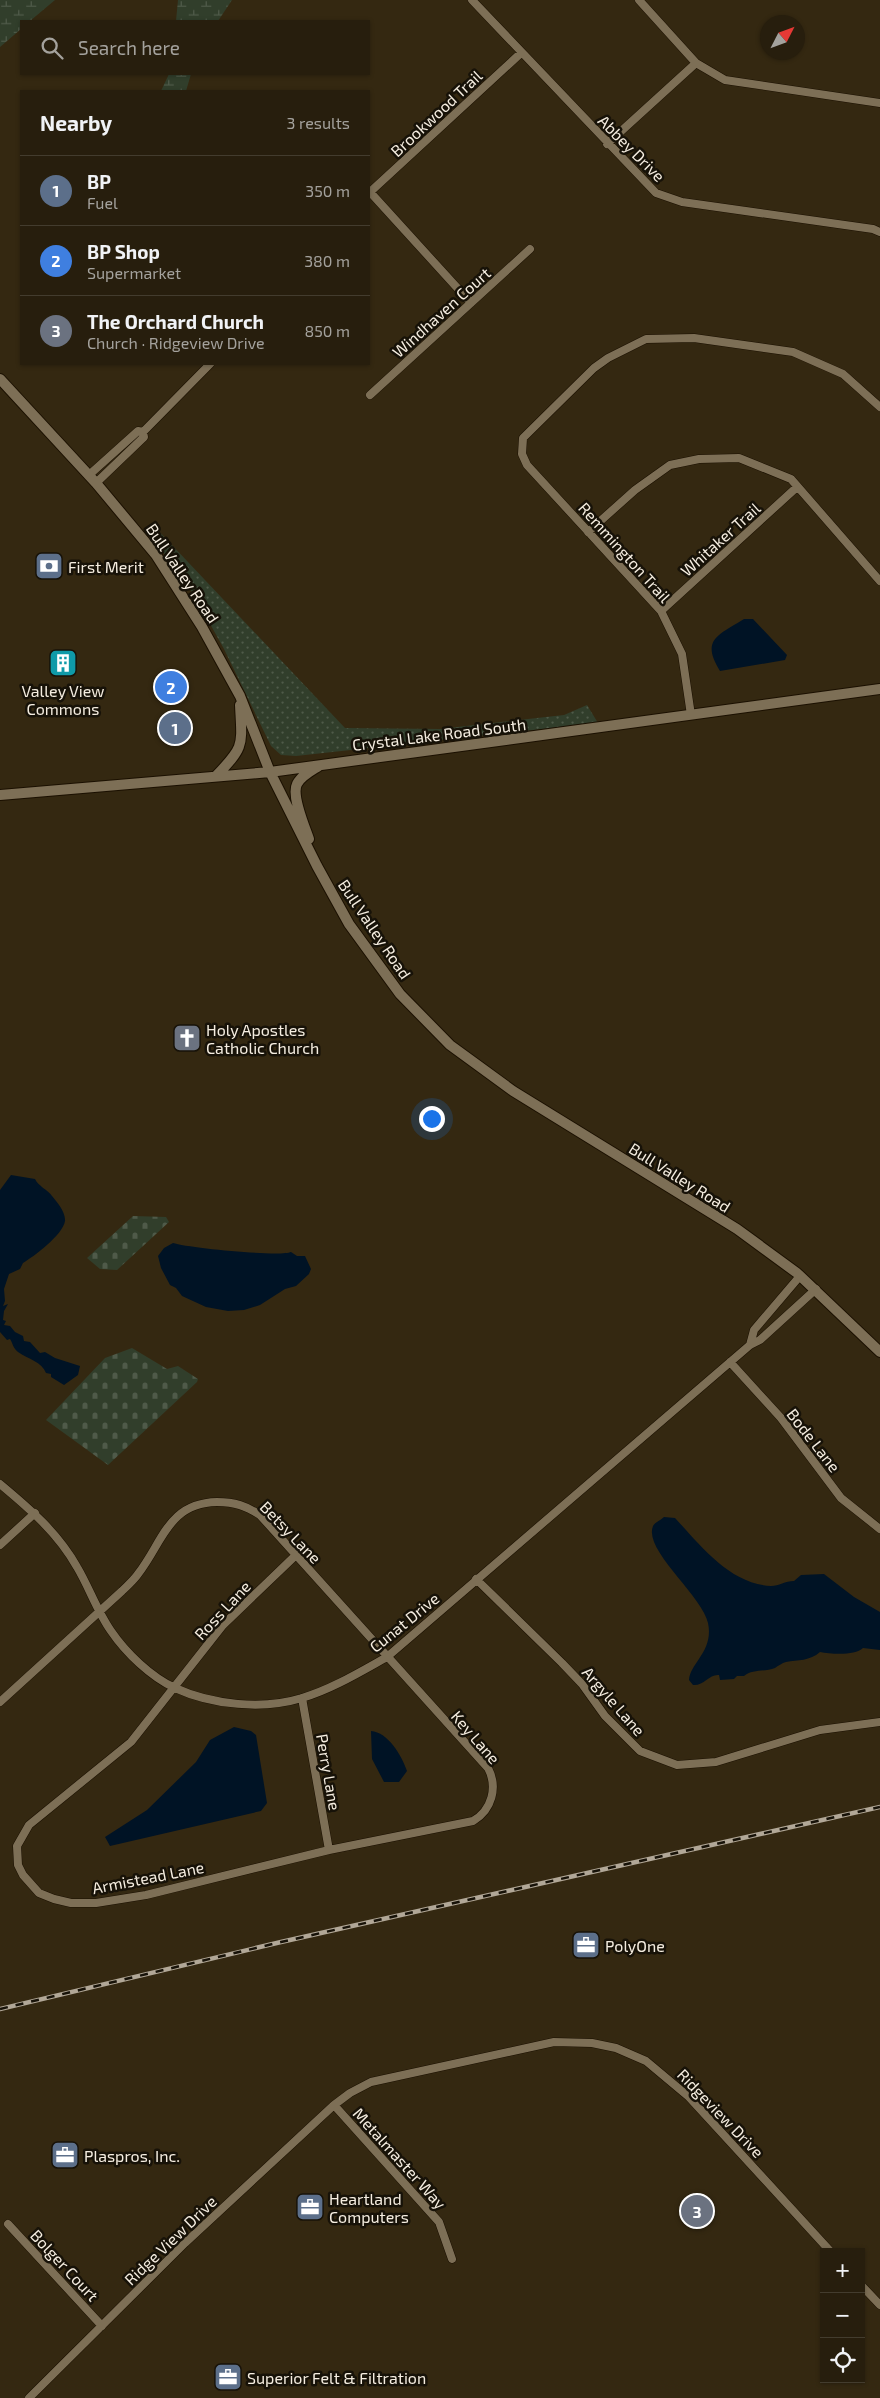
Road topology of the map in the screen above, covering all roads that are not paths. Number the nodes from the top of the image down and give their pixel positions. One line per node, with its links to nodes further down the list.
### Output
1 (472, 0): 3 (street, Abbey Drive)
2 (639, 0): 4 (street)
3 (521, 53): 6 (street, Abbey Drive); 7 (street, Brookwood Trail)
4 (696, 63): 5 (street); 6 (street)
5 (880, 103)
6 (607, 144): 9 (street, Abbey Drive)
7 (370, 192)
8 (370, 194): 11 (street)
9 (880, 232)
10 (530, 249): 11 (street, Windhaven Court)
11 (471, 303): 14 (street, Windhaven Court)
12 (209, 365): 16 (street)
13 (0, 380): 16 (street, Bull Valley Road)
14 (370, 394)
15 (880, 407): 18 (street, Remmington Trail)
16 (92, 479): 22 (street, Bull Valley Road)
17 (797, 486): 18 (street); 19 (street); 20 (street, Whitaker Trail)
18 (588, 532): 20 (street, Remmington Trail)
19 (880, 581)
20 (661, 611): 23 (street, Remmington Trail)
21 (880, 688): 23 (street, Crystal Lake Road South)
22 (240, 696): 25 (street, Bull Valley Road); 26 (street)
23 (691, 716): 24 (street, Crystal Lake Road South)
24 (321, 764): 25 (street, Crystal Lake Road South); 28 (street)
25 (270, 772): 26 (street, Crystal Lake Road South); 28 (street, Bull Valley Road)
26 (216, 776): 27 (street, Crystal Lake Road South)
27 (0, 795)
28 (317, 866): 29 (street, Bull Valley Road)
29 (800, 1276): 30 (street, Bull Valley Road); 31 (street, Cunat Drive)
30 (816, 1289): 31 (street, Cunat Drive); 32 (street, Bull Valley Road)
31 (750, 1345): 33 (street, Cunat Drive)
32 (880, 1352)
33 (730, 1362): 36 (street, Bode Lane); 39 (street, Cunat Drive)
34 (0, 1484): 35 (street, Cunat Drive)
35 (35, 1513): 37 (street); 40 (street, Cunat Drive)
36 (880, 1529)
37 (0, 1546)
38 (296, 1554): 40 (street, Betsy Lane); 41 (street, Betsy Lane); 42 (street, Ross Lane)
39 (476, 1579): 41 (street, Cunat Drive); 45 (street, Argyle Lane)
40 (100, 1610): 42 (street, Cunat Drive); 44 (street, Betsy Lane)
41 (387, 1657): 43 (street, Cunat Drive); 46 (street, Key Lane)
42 (174, 1688): 43 (street, Cunat Drive); 46 (street, Armistead Lane)
43 (302, 1698): 46 (street, Perry Lane)
44 (0, 1702)
45 (880, 1722)
46 (329, 1850)
47 (334, 2105): 49 (street, Ridgeview Drive); 50 (street, Metalmaster Way); 53 (street, Ridge View Drive)
48 (8, 2224): 53 (street, Bolger Court)
49 (826, 2248)
50 (452, 2259)
51 (865, 2289): 52 (street)
52 (880, 2306)
53 (102, 2326): 54 (street, Ridge View Drive)
54 (29, 2398)

